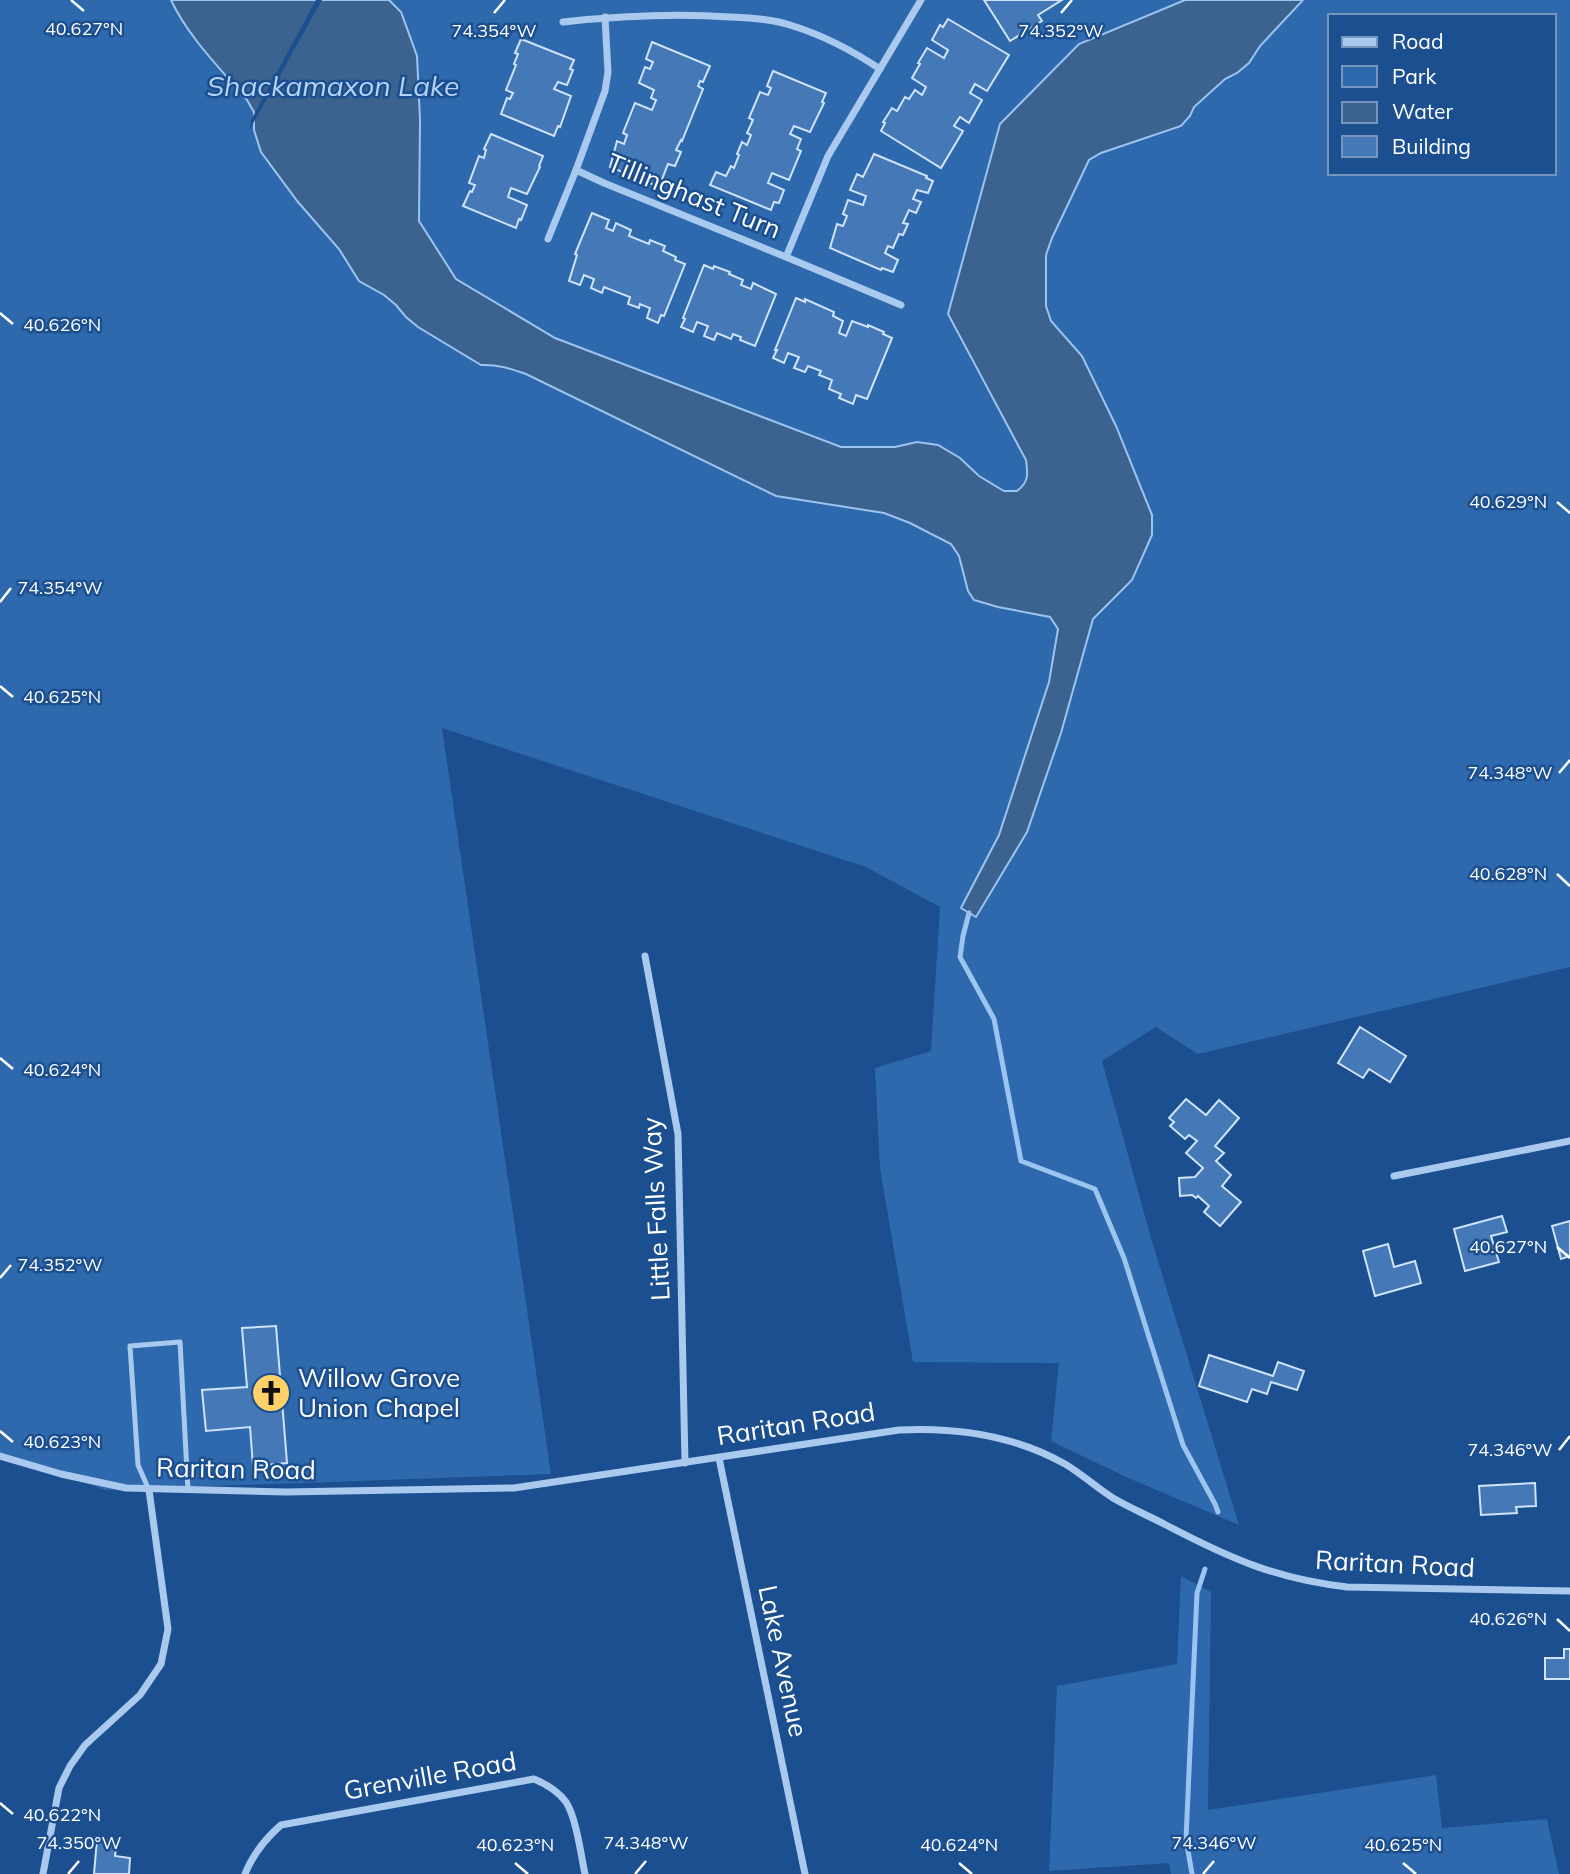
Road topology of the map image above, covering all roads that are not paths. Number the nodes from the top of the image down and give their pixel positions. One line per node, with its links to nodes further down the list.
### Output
1 (921, 0): 4 (street, Tillinghast Turn)
2 (605, 18): 3 (street); 4 (street); 5 (street, Tillinghast Turn)
3 (563, 22)
4 (880, 69): 7 (street, Tillinghast Turn)
5 (576, 170): 6 (street); 7 (street, Tillinghast Turn)
6 (548, 239)
7 (786, 257): 8 (street, Tillinghast Turn)
8 (901, 305)
9 (645, 956): 14 (street, Little Falls Way)
10 (1570, 1141): 11 (street)
11 (1394, 1176)
12 (0, 1456): 15 (street, Raritan Road)
13 (719, 1458): 14 (street, Raritan Road); 17 (street, Raritan Road); 21 (street, Lake Avenue)
14 (685, 1462): 16 (street, Raritan Road)
15 (149, 1490): 16 (street, Raritan Road); 16 (lane); 18 (street)
16 (188, 1490)
17 (1570, 1591)
18 (43, 1874)
19 (245, 1874): 20 (street, Grenville Road)
20 (585, 1874)
21 (806, 1874)

